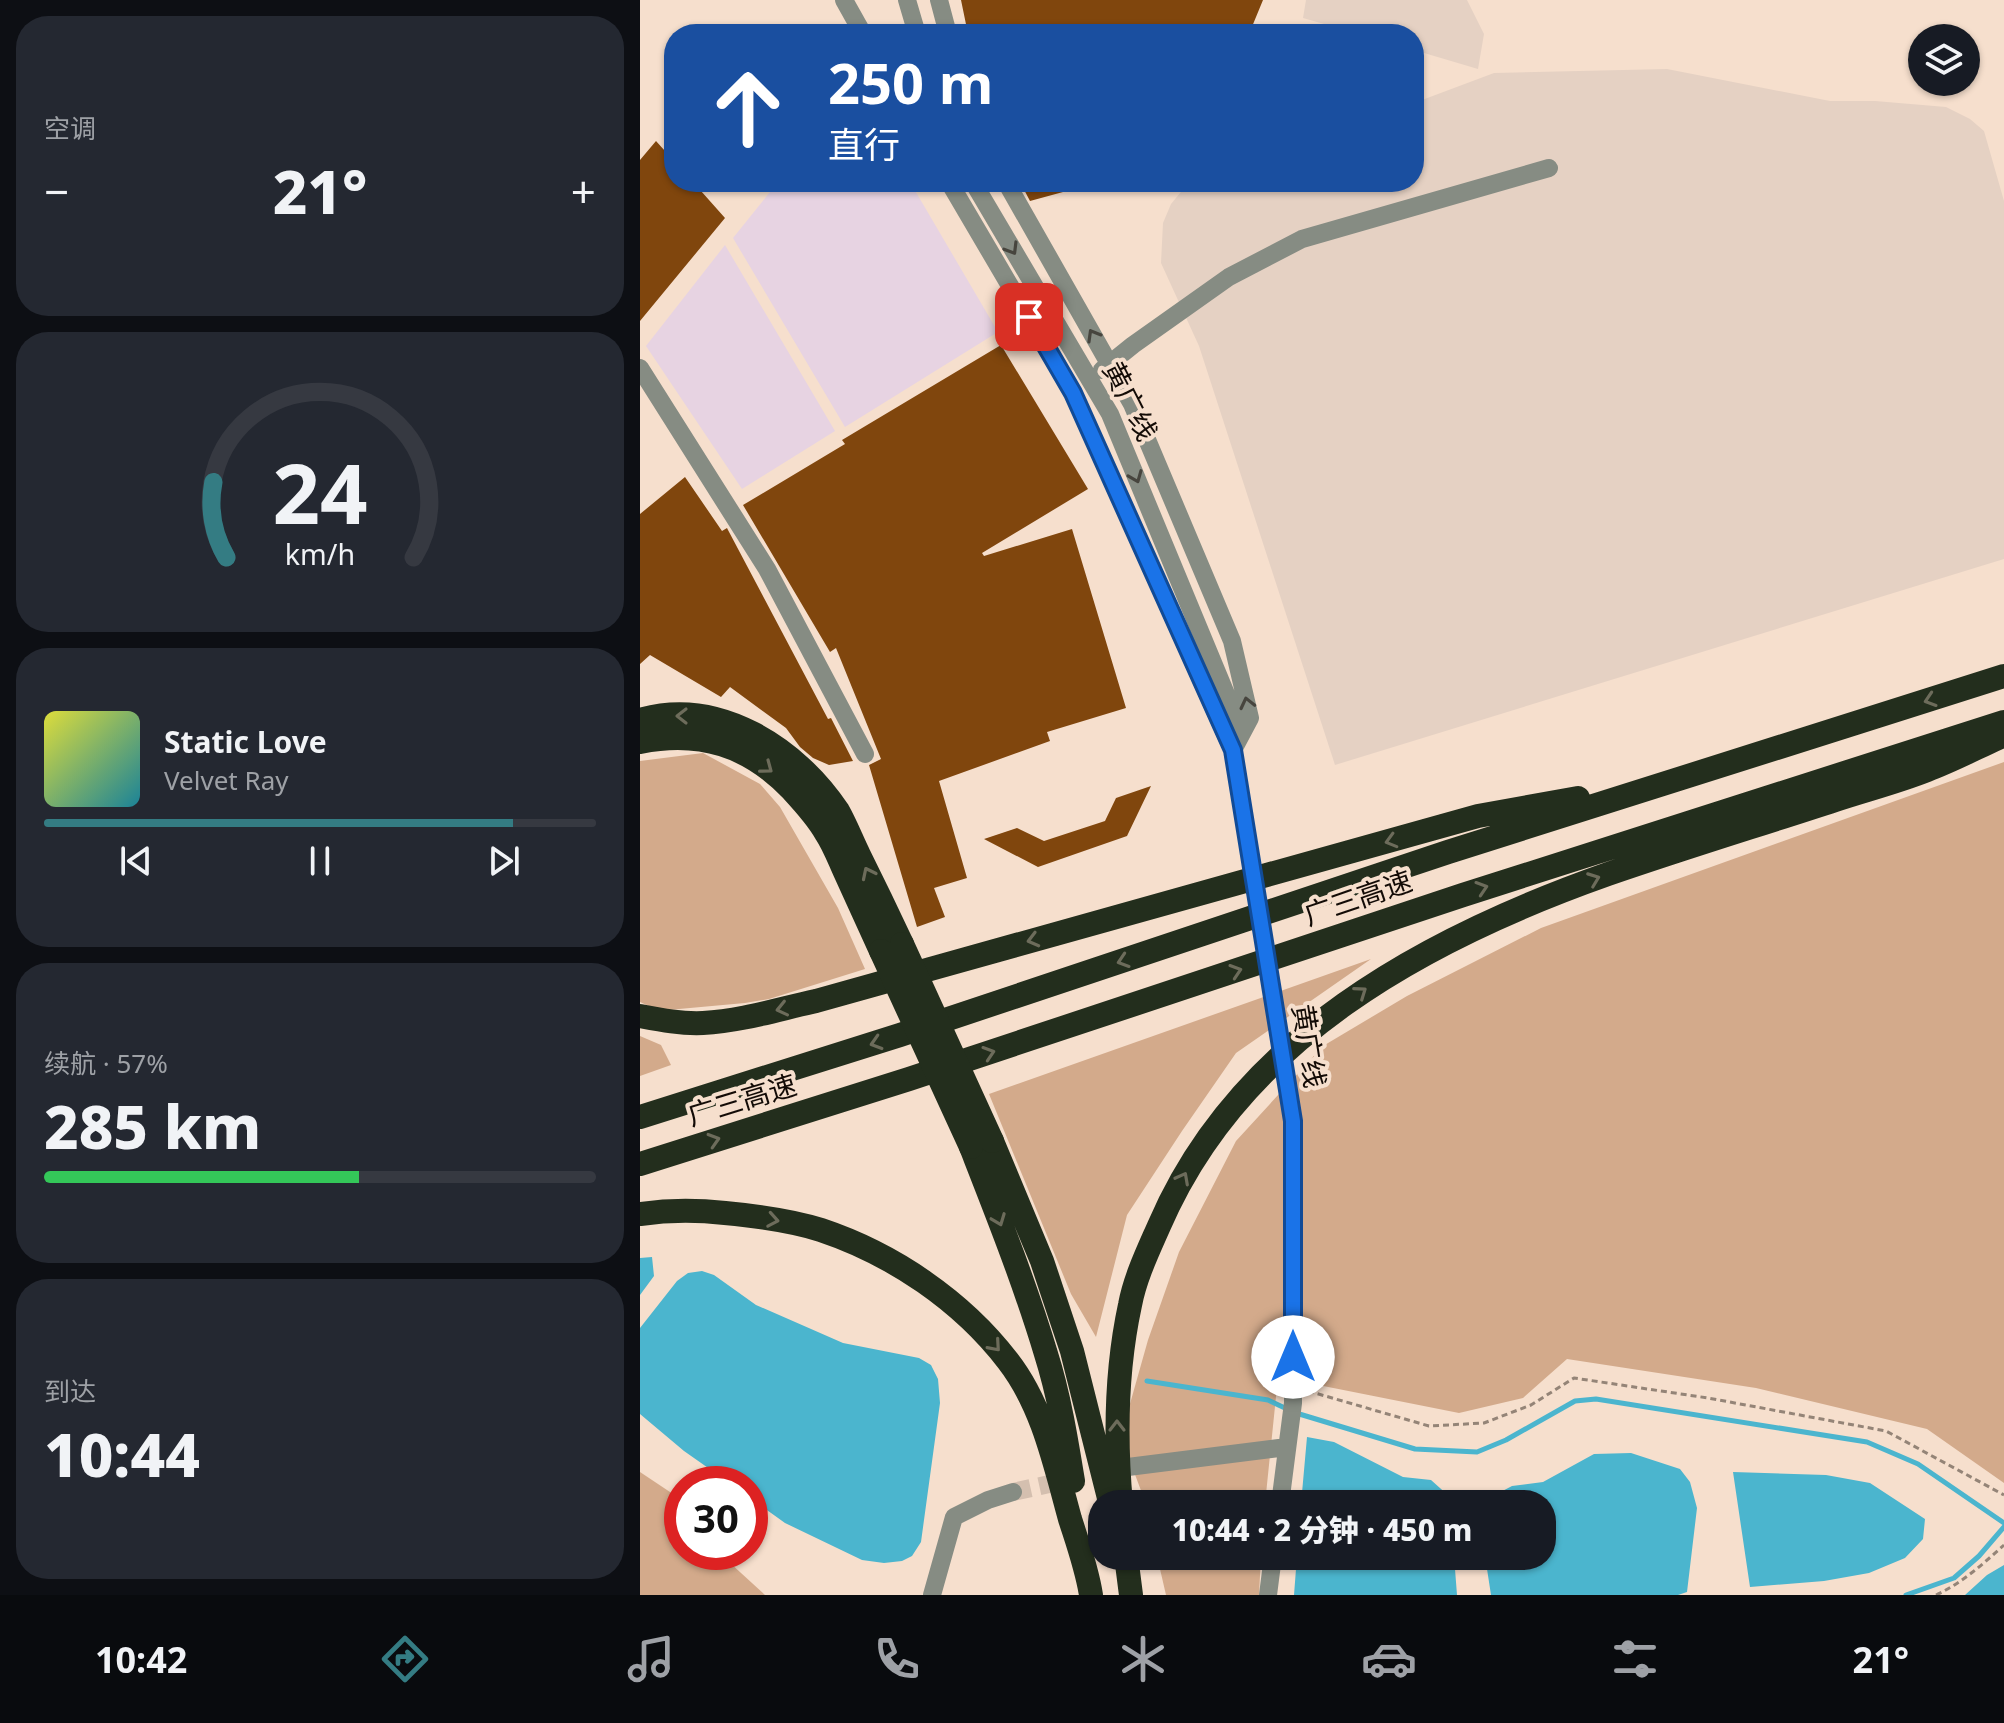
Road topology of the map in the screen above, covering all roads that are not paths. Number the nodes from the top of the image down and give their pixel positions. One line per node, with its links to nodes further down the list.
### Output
1 (844, 0): 4 (street)
2 (907, 0): 5 (street)
3 (939, 0): 6 (street)
4 (857, 24)
5 (914, 24)
6 (945, 24)
7 (1549, 168): 11 (street)
8 (955, 192): 14 (street)
9 (979, 192): 13 (street, 黄广线, one-way to 13)
10 (1012, 192): 11 (street, 黄广线, one-way to 10)
11 (1110, 364): 13 (street); 20 (street, 黄广线, one-way to 11)
12 (640, 368): 21 (street)
13 (1090, 380): 14 (street); 20 (street, 黄广线, one-way to 20)
14 (1073, 393): 20 (street)
15 (2004, 676): 22 (highway, 广三高速, one-way to 22)
16 (640, 720): 23 (highway, one-way to 16)
17 (2004, 722): 27 (highway, 广三高速, one-way to 17)
18 (2004, 735): 32 (highway, one-way to 18)
19 (640, 742): 23 (highway, one-way to 23)
20 (1233, 750): 29 (street, 黄广线, bridge)
21 (865, 754)
22 (1686, 778): 24 (highway, one-way to 24); 25 (highway, 广三高速, one-way to 25)
23 (892, 947): 26 (highway, bridge)
24 (640, 1016)
25 (640, 1117)
26 (982, 1144): 31 (highway); 37 (highway, one-way to 37)
27 (640, 1164)
28 (640, 1214): 37 (highway, one-way to 37)
29 (1287, 1447): 30 (street); 33 (street, 黄广线)
30 (1128, 1467)
31 (1107, 1490)
32 (1120, 1490)
33 (1282, 1490)
34 (1013, 1492): 38 (street)
35 (1127, 1570): 39 (highway)
36 (1271, 1570): 40 (street)
37 (1090, 1590)
38 (932, 1595)
39 (1131, 1595)
40 (1268, 1595)

